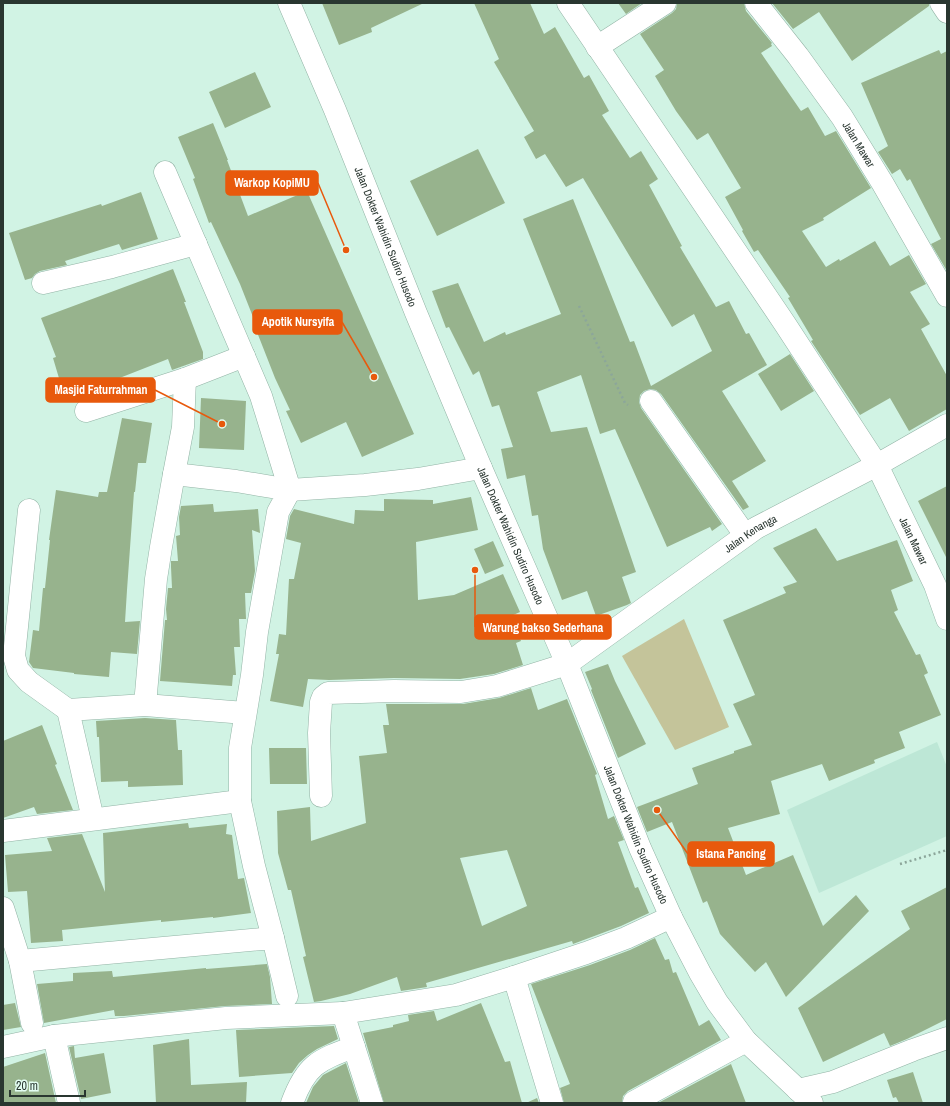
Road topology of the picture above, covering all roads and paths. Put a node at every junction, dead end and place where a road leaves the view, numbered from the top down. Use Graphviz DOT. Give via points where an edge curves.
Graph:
graph roads {
  1 [pos="289,3"];
  2 [pos="568,3"];
  3 [pos="665,3"];
  4 [pos="756,3"];
  5 [pos="941,3"];
  6 [pos="947,11"];
  7 [pos="597,46"];
  8 [pos="165,172"];
  9 [pos="196,244"];
  10 [pos="43,283"];
  11 [pos="947,296"];
  12 [pos="579,306"];
  13 [pos="244,356"];
  14 [pos="185,379"];
  15 [pos="651,401"];
  16 [pos="86,411"];
  17 [pos="947,425"];
  18 [pos="877,464"];
  19 [pos="481,468"];
  20 [pos="174,474"];
  21 [pos="290,490"];
  22 [pos="29,510"];
  23 [pos="745,535"];
  24 [pos="947,619"];
  25 [pos="566,664"];
  26 [pos="144,705"];
  27 [pos="68,710"];
  28 [pos="245,714"];
  29 [pos="321,796"];
  30 [pos="240,801"];
  31 [pos="93,819"];
  32 [pos="3,831"];
  33 [pos="947,850"];
  34 [pos="900,864"];
  35 [pos="3,908"];
  36 [pos="671,917"];
  37 [pos="273,938"];
  38 [pos="20,961"];
  39 [pos="514,978"];
  40 [pos="288,996"];
  41 [pos="343,1013"];
  42 [pos="32,1023"];
  43 [pos="54,1036"];
  44 [pos="947,1038"];
  45 [pos="746,1041"];
  46 [pos="3,1047"];
  47 [pos="354,1047"];
  48 [pos="805,1096"];
  49 [pos="634,1102"];
  50 [pos="69,1103"];
  51 [pos="292,1103"];
  52 [pos="372,1103"];
  53 [pos="552,1103"];
  1 -- 19 [label="street, Jalan Dokter Wahidin Sudiro Husodo"];
  2 -- 7 [label="street, Jalan Mawar"];
  3 -- 7 [label="street"];
  4 -- 11 [label="street, Jalan Mawar" via="842,117"];
  5 -- 6 [label="street"];
  7 -- 18 [label="street, Jalan Mawar"];
  8 -- 9 [label="street"];
  9 -- 10 [label="street"];
  9 -- 13 [label="street"];
  12 -- 15 [label="path" via="625,403 631,405 646,397"];
  13 -- 14 [label="street"];
  13 -- 21 [label="street" via="261,396"];
  14 -- 16 [label="street"];
  14 -- 20 [label="street" via="183,427"];
  15 -- 23 [label="street"];
  17 -- 18 [label="street, Jalan Kenanga"];
  18 -- 23 [label="street, Jalan Kenanga"];
  18 -- 24 [label="street, Jalan Mawar" via="929,572"];
  19 -- 21 [label="street" via="366,485"];
  19 -- 25 [label="street, Jalan Dokter Wahidin Sudiro Husodo"];
  20 -- 21 [label="street"];
  20 -- 26 [label="street" via="156,579"];
  21 -- 28 [label="street" via="278,512"];
  22 -- 27 [label="street" via="14,656 18,670 29,682"];
  23 -- 25 [label="street, Jalan Kenanga"];
  25 -- 29 [label="street, Jalan Kenanga" via="497,686 461,692 328,693 321,702"];
  25 -- 36 [label="street, Jalan Dokter Wahidin Sudiro Husodo" via="640,848"];
  26 -- 27 [label="street"];
  26 -- 28 [label="street"];
  27 -- 31 [label="street"];
  28 -- 30 [label="street" via="240,748"];
  30 -- 31 [label="street"];
  30 -- 37 [label="street"];
  31 -- 32 [label="street"];
  33 -- 34 [label="path"];
  35 -- 38 [label="street"];
  36 -- 39 [label="street" via="626,938"];
  36 -- 45 [label="street, Jalan Dokter Wahidin Sudiro Husodo" via="717,1002"];
  37 -- 38 [label="street"];
  37 -- 40 [label="street"];
  38 -- 42 [label="street"];
  39 -- 41 [label="street" via="456,995"];
  39 -- 53 [label="street"];
  41 -- 43 [label="street" via="226,1018"];
  41 -- 47 [label="street"];
  43 -- 46 [label="street"];
  43 -- 50 [label="street"];
  44 -- 48 [label="street" via="833,1082"];
  45 -- 48 [label="street, Jalan Dokter Wahidin Sudiro Husodo"];
  45 -- 49 [label="street"];
  47 -- 51 [label="street" via="323,1059 313,1067 304,1078"];
  47 -- 52 [label="street"];
}
